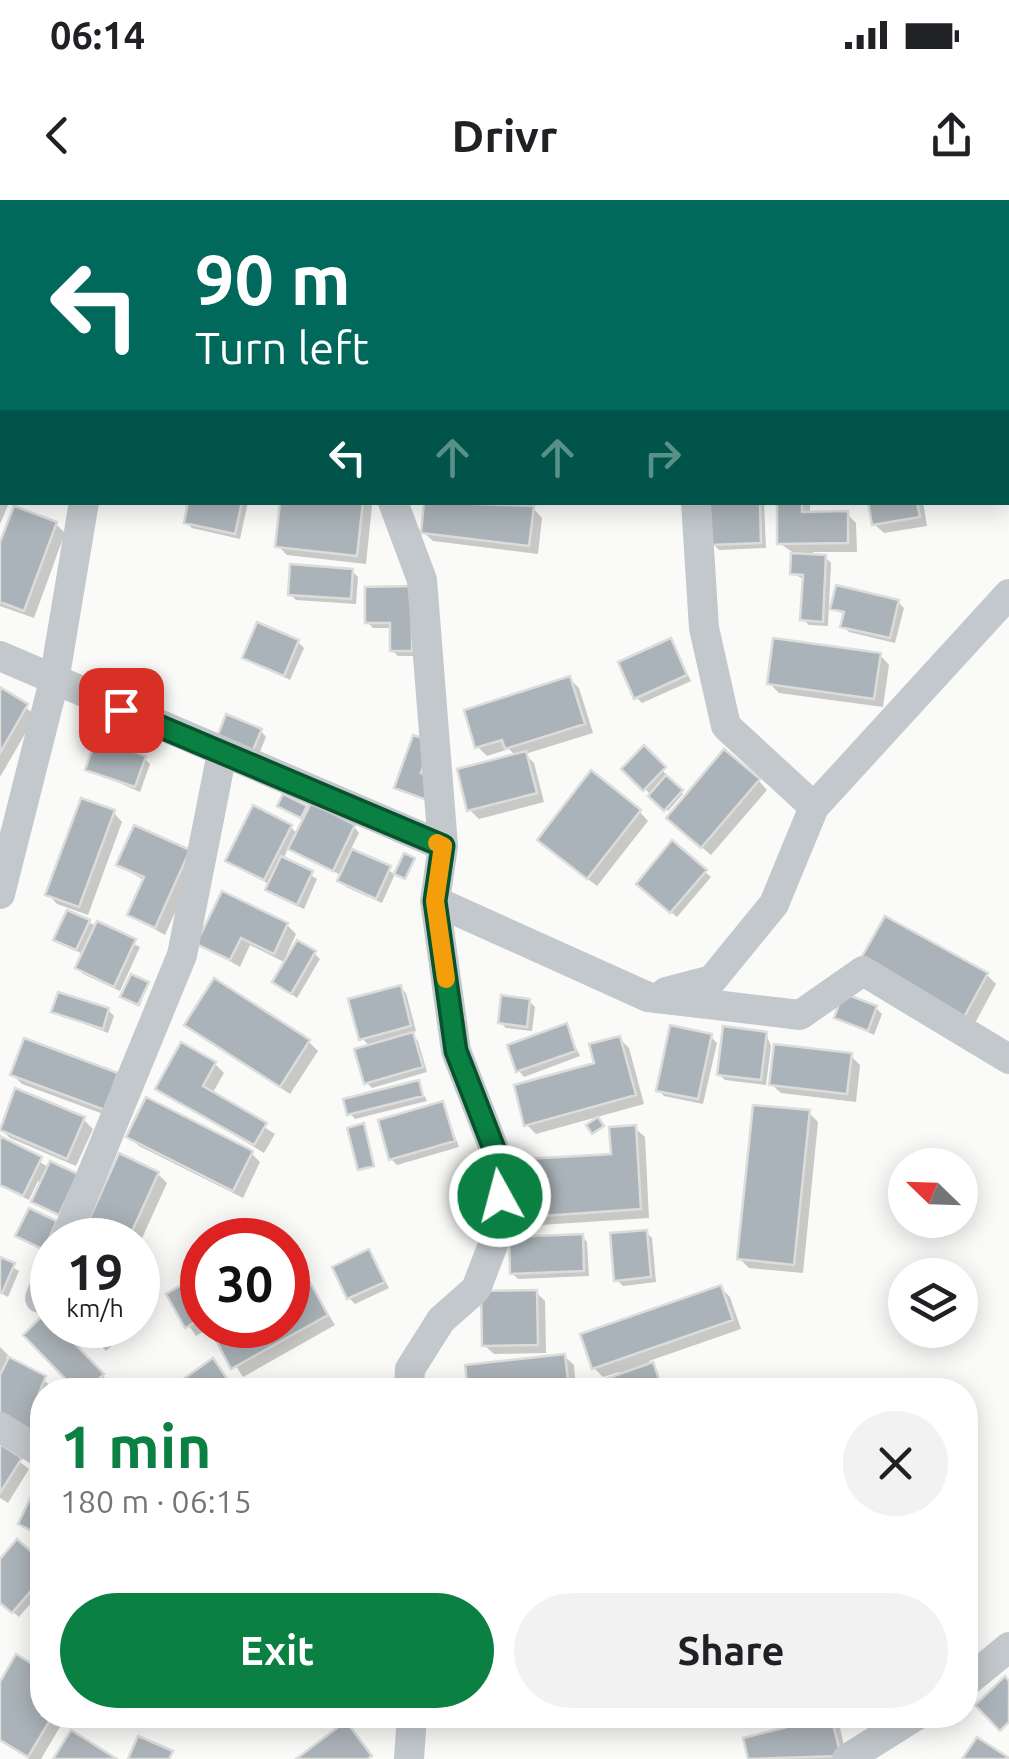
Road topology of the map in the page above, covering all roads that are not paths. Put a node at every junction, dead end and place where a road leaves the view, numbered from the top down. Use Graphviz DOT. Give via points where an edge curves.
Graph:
graph roads {
  1 [pos="83,505"];
  2 [pos="394,505"];
  3 [pos="696,505"];
  4 [pos="1009,594"];
  5 [pos="0,656"];
  6 [pos="54,681"];
  7 [pos="222,753"];
  8 [pos="814,807"];
  9 [pos="443,846"];
  10 [pos="0,894"];
  11 [pos="435,901"];
  12 [pos="648,996"];
  13 [pos="1009,1059"];
  14 [pos="74,1218"];
  15 [pos="409,1378"];
  16 [pos="0,1427"];
  17 [pos="30,1446"];
  18 [pos="1009,1647"];
  19 [pos="978,1672"];
  20 [pos="411,1728"];
  21 [pos="897,1728"];
  22 [pos="409,1759"];
  23 [pos="847,1759"];
  1 -- 6 [label="street"];
  2 -- 9 [label="street" via="422,580"];
  3 -- 8 [label="street" via="704,628 726,726"];
  4 -- 8 [label="street"];
  5 -- 6 [label="street"];
  6 -- 7 [label="street"];
  6 -- 10 [label="street"];
  7 -- 9 [label="street"];
  7 -- 14 [label="street" via="182,956"];
  8 -- 12 [label="street" via="774,904 712,980"];
  9 -- 11 [label="street"];
  11 -- 12 [label="street"];
  11 -- 15 [label="street" via="456,1051 500,1164 499,1228 476,1289 441,1320"];
  12 -- 13 [label="street" via="800,1015 863,971"];
  16 -- 17 [label="street"];
  18 -- 19 [label="street"];
  20 -- 22 [label="street"];
  21 -- 23 [label="street"];
}
